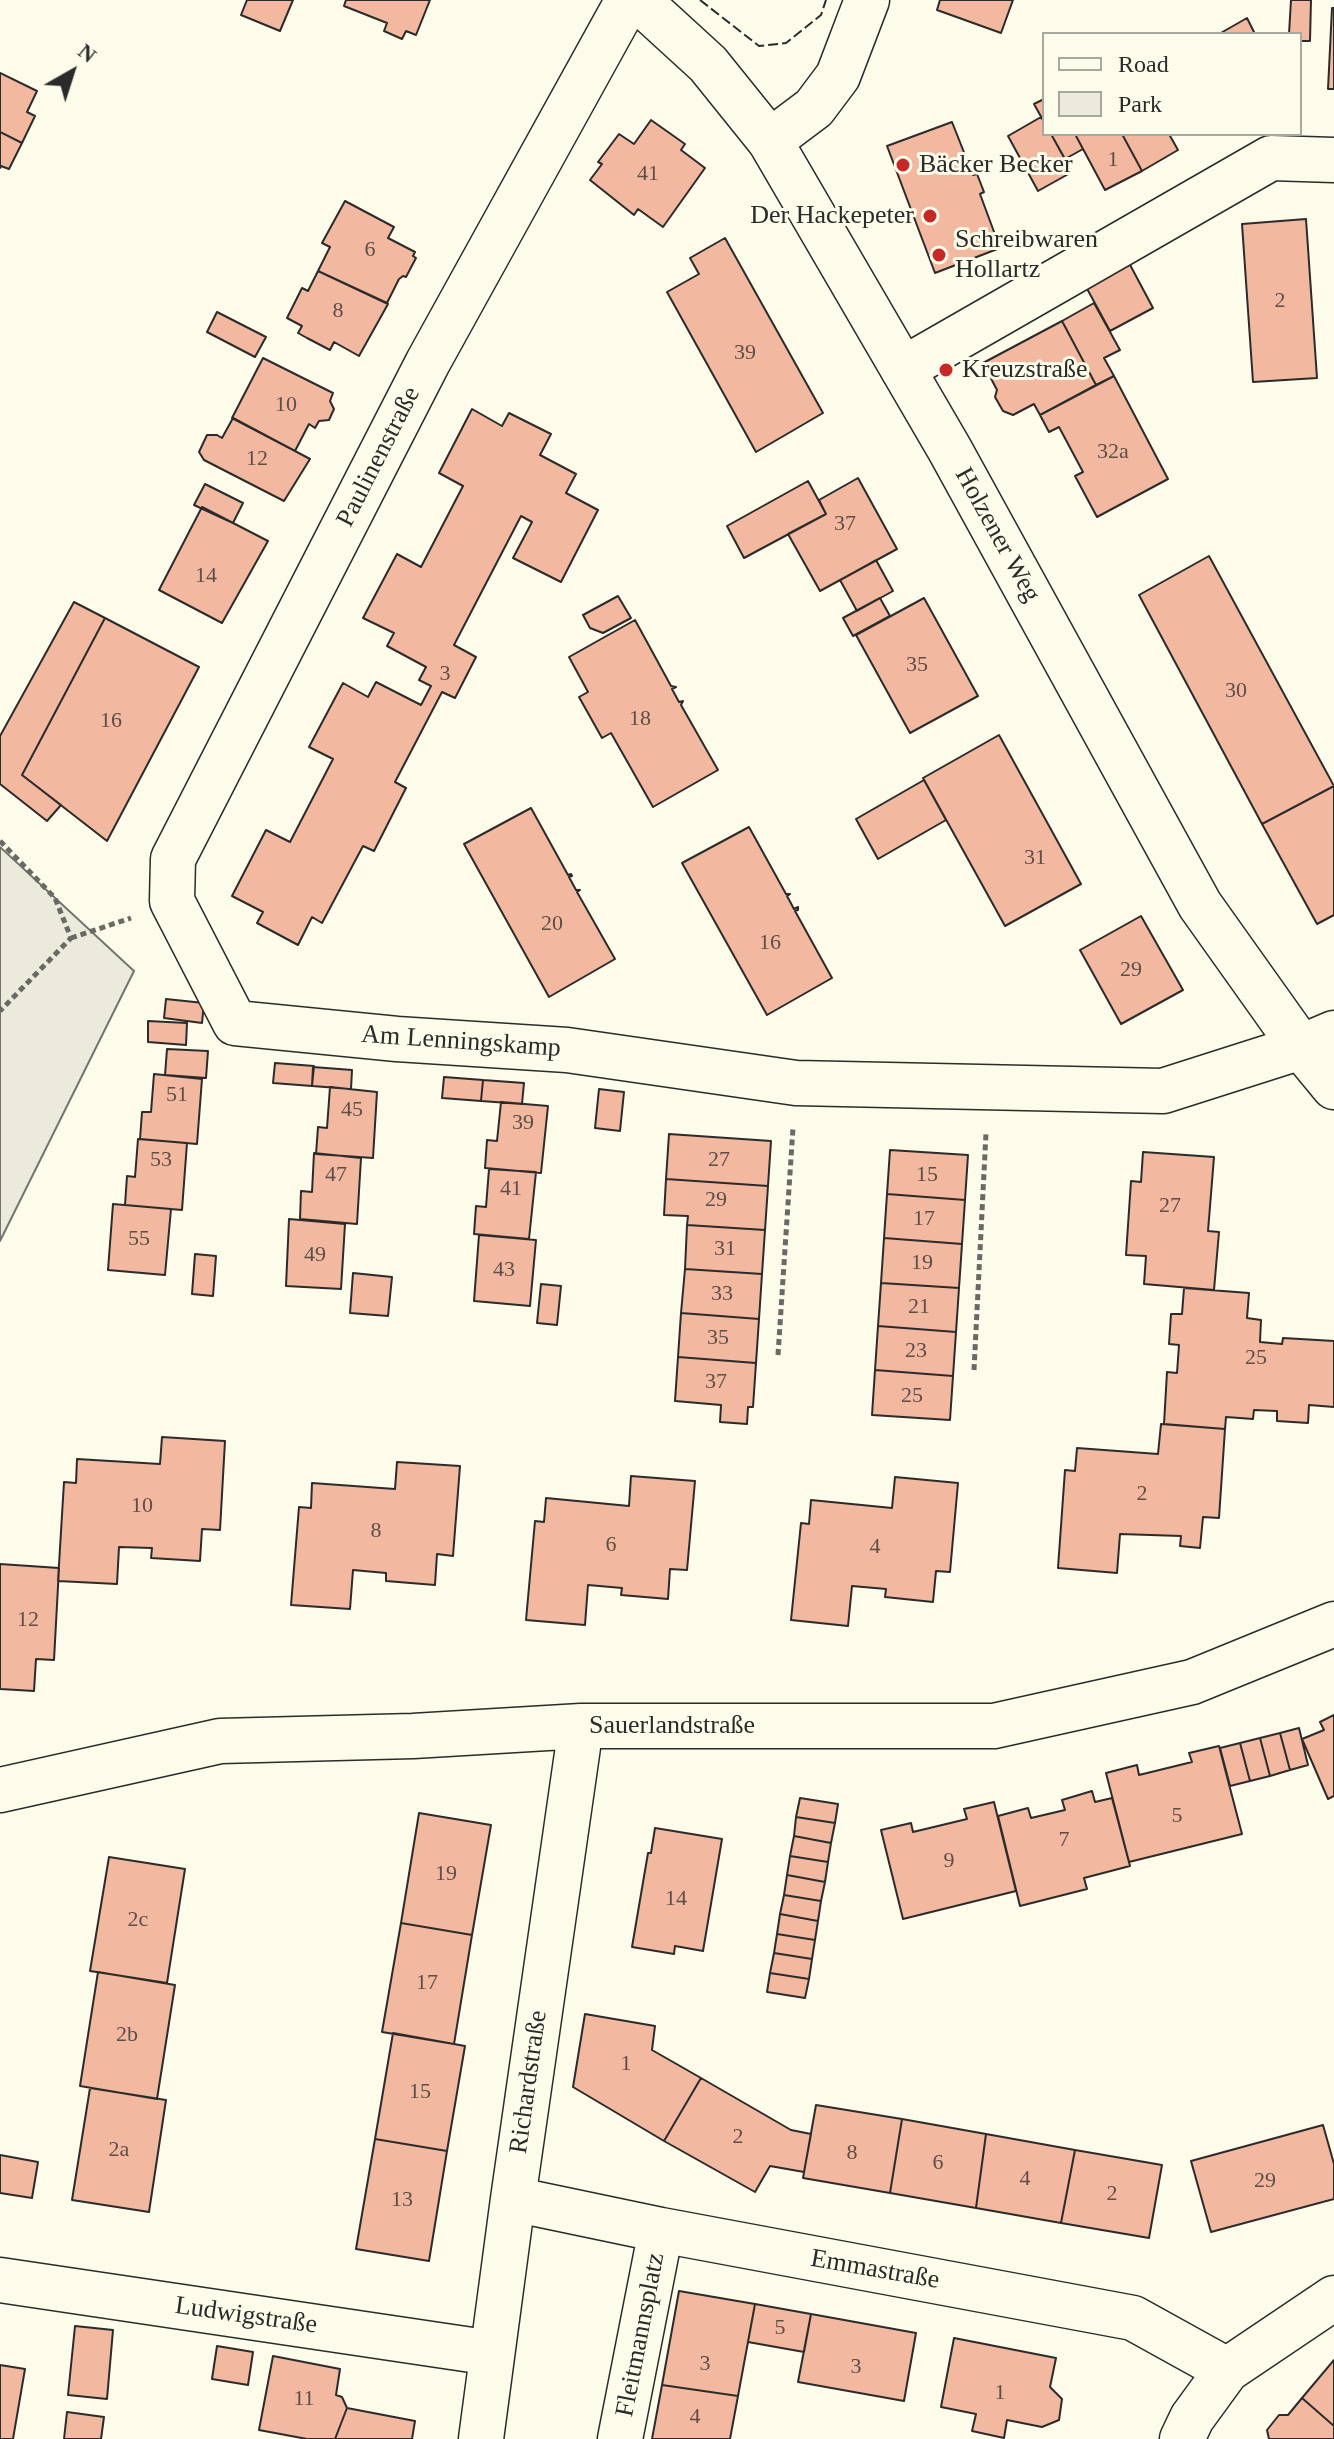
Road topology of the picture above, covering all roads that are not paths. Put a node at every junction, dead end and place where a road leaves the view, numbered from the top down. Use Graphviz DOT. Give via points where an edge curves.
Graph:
graph roads {
  1 [pos="628,0"];
  2 [pos="638,0"];
  3 [pos="867,0"];
  4 [pos="770,141"];
  5 [pos="1334,160"];
  6 [pos="903,369"];
  7 [pos="178,913"];
  8 [pos="1318,1040"];
  9 [pos="1334,1087"];
  10 [pos="1334,1624"];
  11 [pos="581,1726"];
  12 [pos="0,1790"];
  13 [pos="513,2199"];
  14 [pos="661,2230"];
  15 [pos="0,2280"];
  16 [pos="1334,2298"];
  17 [pos="492,2353"];
  18 [pos="1227,2370"];
  19 [pos="481,2439"];
  20 [pos="620,2439"];
  21 [pos="1182,2439"];
  1 -- 7 [label="street, Paulinenstraße" via="428,362 173,859"];
  2 -- 4 [label="street, Holzener Weg" via="708,64"];
  3 -- 4 [label="street" via="838,76 814,108"];
  4 -- 6 [label="street, Holzener Weg"];
  5 -- 6 [label="street" via="1271,158"];
  6 -- 8 [label="street, Holzener Weg" via="1200,905"];
  7 -- 8 [label="street, Am Lenningskamp" via="235,1023 567,1050 796,1083 1163,1091"];
  8 -- 9 [label="street, Holzener Weg"];
  10 -- 11 [label="street, Sauerlandstraße" via="1192,1682 994,1726"];
  11 -- 12 [label="street, Sauerlandstraße" via="220,1741"];
  11 -- 13 [label="street, Richardstraße"];
  13 -- 14 [label="street, Emmastraße"];
  13 -- 17 [label="street, Richardstraße"];
  14 -- 18 [label="street, Emmastraße" via="1133,2318"];
  14 -- 20 [label="street, Fleitmannsplatz"];
  15 -- 17 [label="street, Ludwigstraße"];
  16 -- 18 [label="street"];
  17 -- 19 [label="street, Richardstraße"];
  18 -- 21 [label="street"];
}
